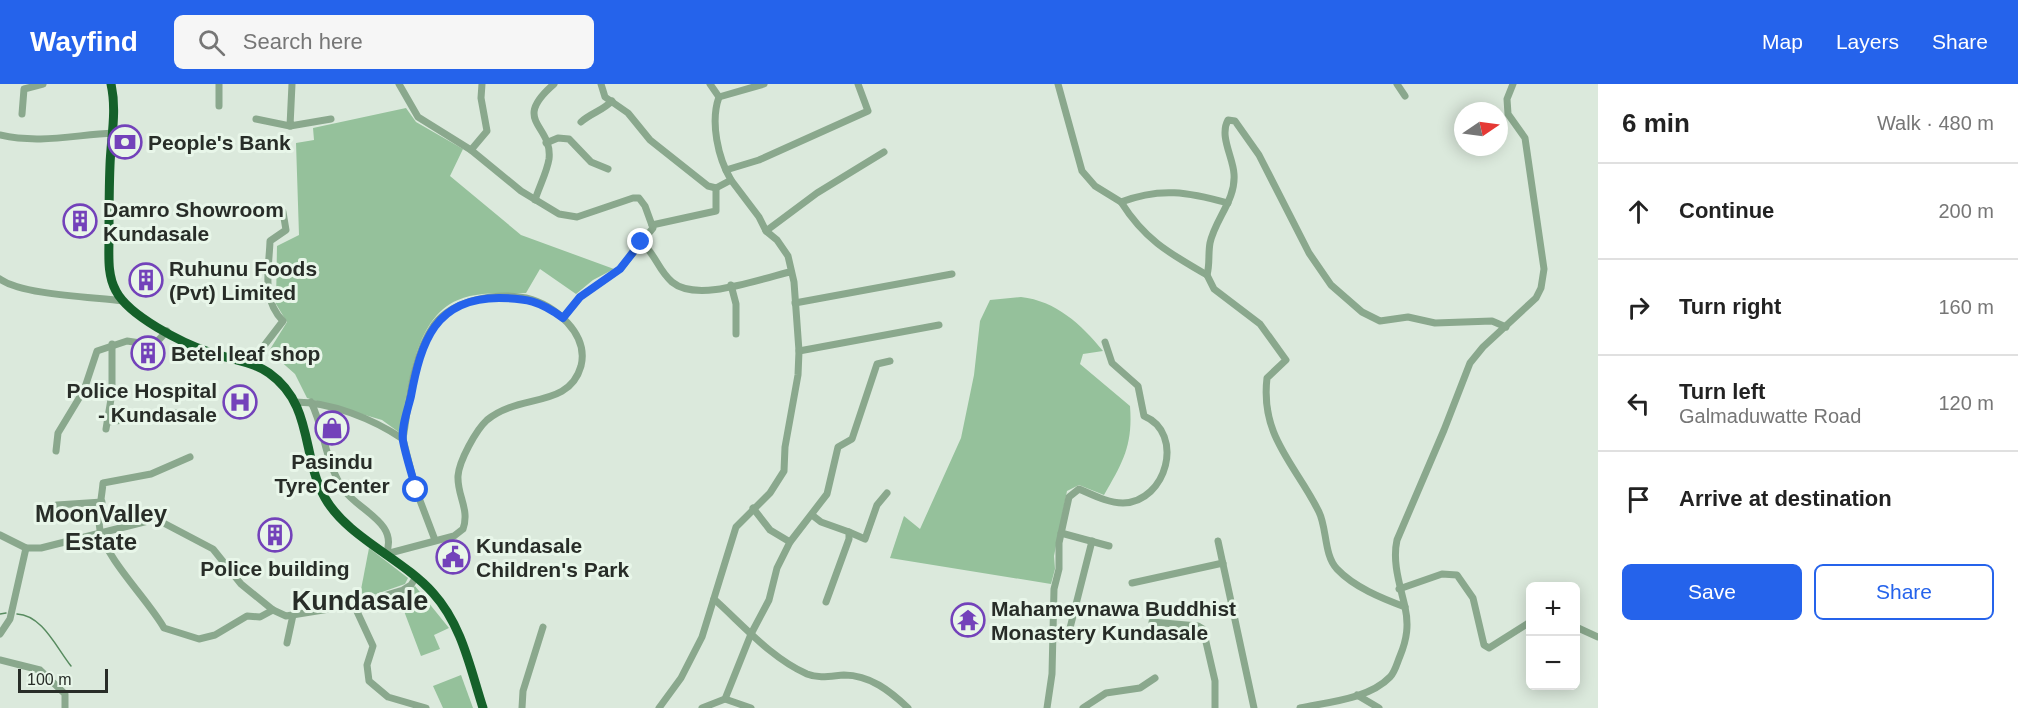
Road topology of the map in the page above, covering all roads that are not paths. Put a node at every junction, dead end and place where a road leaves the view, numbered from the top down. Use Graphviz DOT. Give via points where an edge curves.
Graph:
graph roads {
  1 [pos="43,84"];
  2 [pos="111,84"];
  3 [pos="219,84"];
  4 [pos="292,84"];
  5 [pos="399,84"];
  6 [pos="482,84"];
  7 [pos="554,84"];
  8 [pos="602,84"];
  9 [pos="710,84"];
  10 [pos="764,84"];
  11 [pos="858,84"];
  12 [pos="1058,84"];
  13 [pos="1513,84"];
  14 [pos="1401,85"];
  15 [pos="1405,96"];
  16 [pos="719,97"];
  17 [pos="612,101"];
  18 [pos="219,106"];
  19 [pos="22,114"];
  20 [pos="256,119"];
  21 [pos="331,119"];
  22 [pos="581,122"];
  23 [pos="290,126"];
  24 [pos="113,133"];
  25 [pos="0,135"];
  26 [pos="546,143"];
  27 [pos="471,150"];
  28 [pos="884,152"];
  29 [pos="608,169"];
  30 [pos="726,170"];
  31 [pos="731,180"];
  32 [pos="716,188"];
  33 [pos="535,200"];
  34 [pos="1121,202"];
  35 [pos="1228,203"];
  36 [pos="283,212"];
  37 [pos="652,225"];
  38 [pos="766,231"];
  39 [pos="641,242"];
  40 [pos="789,272"];
  41 [pos="952,274"];
  42 [pos="1207,275"];
  43 [pos="0,279"];
  44 [pos="731,285"];
  45 [pos="123,301"];
  46 [pos="795,303"];
  47 [pos="563,318"];
  48 [pos="939,325"];
  49 [pos="1506,327"];
  50 [pos="167,331"];
  51 [pos="736,334"];
  52 [pos="1105,342"];
  53 [pos="112,344"];
  54 [pos="799,351"];
  55 [pos="890,361"];
  56 [pos="250,364"];
  57 [pos="295,402"];
  58 [pos="311,402"];
  59 [pos="176,413"];
  60 [pos="403,439"];
  61 [pos="56,451"];
  62 [pos="190,458"];
  63 [pos="887,493"];
  64 [pos="102,502"];
  65 [pos="57,505"];
  66 [pos="753,508"];
  67 [pos="812,515"];
  68 [pos="849,532"];
  69 [pos="101,533"];
  70 [pos="1061,533"];
  71 [pos="0,535"];
  72 [pos="435,540"];
  73 [pos="1092,541"];
  74 [pos="1218,541"];
  75 [pos="790,542"];
  76 [pos="1109,546"];
  77 [pos="26,548"];
  78 [pos="386,554"];
  79 [pos="1223,563"];
  80 [pos="416,577"];
  81 [pos="1132,583"];
  82 [pos="1399,590"];
  83 [pos="714,599"];
  84 [pos="826,602"];
  85 [pos="354,605"];
  86 [pos="1405,607"];
  87 [pos="273,610"];
  88 [pos="293,615"];
  89 [pos="1152,622"];
  90 [pos="1526,625"];
  91 [pos="543,627"];
  92 [pos="1070,628"];
  93 [pos="1580,629"];
  94 [pos="0,634"];
  95 [pos="751,634"];
  96 [pos="1598,637"];
  97 [pos="287,643"];
  98 [pos="0,660"];
  99 [pos="1155,678"];
  100 [pos="1357,695"];
  101 [pos="725,699"];
  102 [pos="65,708"];
  103 [pos="426,708"];
  104 [pos="483,708"];
  105 [pos="522,708"];
  106 [pos="659,708"];
  107 [pos="702,708"];
  108 [pos="751,708"];
  109 [pos="908,708"];
  110 [pos="1047,708"];
  111 [pos="1083,708"];
  112 [pos="1215,708"];
  113 [pos="1254,708"];
  114 [pos="1300,708"];
  115 [pos="1379,708"];
  1 -- 19 [label="street" via="24,89"];
  2 -- 24 [label="highway"];
  3 -- 18 [label="street"];
  4 -- 23 [label="street"];
  5 -- 27 [label="street" via="418,117"];
  6 -- 27 [label="street" via="487,131"];
  7 -- 26 [label="street" via="540,96 533,110 536,127"];
  8 -- 17 [label="street" via="604,97"];
  9 -- 16 [label="street"];
  10 -- 16 [label="street"];
  11 -- 30 [label="street" via="868,111 759,160"];
  12 -- 34 [label="street" via="1082,171 1095,186"];
  13 -- 49 [label="street" via="1507,99 1508,114 1525,138 1544,268 1536,298"];
  14 -- 15 [label="street"];
  16 -- 30 [label="street" via="715,120"];
  17 -- 22 [label="street"];
  17 -- 32 [label="street" via="628,113 650,140 708,186"];
  20 -- 23 [label="street"];
  21 -- 23 [label="street"];
  24 -- 25 [label="street" via="46,141"];
  24 -- 45 [label="highway" via="110,272"];
  26 -- 29 [label="street" via="569,139 591,162"];
  26 -- 33 [label="street" via="549,158"];
  27 -- 33 [label="street"];
  28 -- 38 [label="street" via="817,193"];
  30 -- 31 [label="street"];
  31 -- 32 [label="street"];
  31 -- 38 [label="street"];
  32 -- 37 [label="street" via="716,211"];
  33 -- 37 [label="street" via="558,214 577,217 639,198"];
  34 -- 35 [label="street" via="1157,191"];
  34 -- 42 [label="street" via="1133,222 1161,249"];
  35 -- 42 [label="street" via="1210,243"];
  35 -- 49 [label="street" via="1234,173 1224,126 1232,119 1259,155 1309,253 1331,285 1362,312 1380,321 1408,316 1435,323 1492,321"];
  36 -- 56 [label="street" via="286,230 270,241 268,291 271,309 283,321"];
  37 -- 39 [label="street"];
  38 -- 40 [label="street" via="788,256"];
  39 -- 44 [label="street" via="652,251 662,272 688,291"];
  39 -- 47 [label="street" via="620,269 580,297"];
  40 -- 44 [label="street"];
  40 -- 46 [label="street" via="794,282"];
  41 -- 46 [label="street"];
  42 -- 86 [label="street" via="1214,289 1260,324 1286,360 1267,378 1268,420 1292,470 1319,512 1333,564 1355,584"];
  43 -- 45 [label="street" via="33,290"];
  44 -- 51 [label="street" via="736,304"];
  45 -- 50 [label="highway"];
  46 -- 54 [label="street"];
  47 -- 60 [label="street" via="526,298 485,298 460,304 436,323 417,361"];
  47 -- 72 [label="street" via="581,346 581,366 575,381 556,395 512,405 480,429 458,476 466,509 463,529 454,536"];
  48 -- 54 [label="street"];
  49 -- 82 [label="street" via="1470,363 1397,540 1394,550"];
  50 -- 53 [label="street" via="154,345 127,341"];
  50 -- 56 [label="highway" via="207,351"];
  52 -- 70 [label="street" via="1112,363 1138,386 1144,416 1163,431 1166,469 1159,484 1147,494 1125,503 1079,489 1073,492"];
  53 -- 59 [label="street" via="107,426"];
  53 -- 61 [label="street" via="97,351 84,390 58,433"];
  54 -- 66 [label="street" via="784,471 770,493"];
  55 -- 67 [label="street" via="877,363 852,439 838,447 827,494"];
  56 -- 57 [label="highway" via="280,382"];
  57 -- 58 [label="street"];
  57 -- 78 [label="highway" via="324,496 339,517"];
  58 -- 60 [label="street" via="381,424"];
  58 -- 78 [label="street" via="330,463 343,489 387,529 391,542"];
  60 -- 72 [label="street" via="416,490"];
  62 -- 64 [label="street" via="151,474 103,483"];
  63 -- 68 [label="street" via="877,505 865,539"];
  64 -- 65 [label="street"];
  64 -- 69 [label="street"];
  66 -- 75 [label="street" via="770,530"];
  66 -- 83 [label="street" via="736,527"];
  67 -- 68 [label="street"];
  67 -- 75 [label="street"];
  68 -- 84 [label="street"];
  69 -- 77 [label="street"];
  69 -- 87 [label="street" via="156,519 213,549 241,584"];
  69 -- 87 [label="street" via="141,599 164,628 200,639 215,635 247,616 260,617"];
  70 -- 73 [label="street"];
  70 -- 110 [label="street"];
  71 -- 77 [label="street"];
  72 -- 78 [label="street"];
  73 -- 76 [label="street"];
  73 -- 92 [label="street"];
  74 -- 79 [label="street"];
  75 -- 95 [label="street" via="777,568 769,600"];
  77 -- 94 [label="street" via="10,619"];
  78 -- 80 [label="highway"];
  79 -- 81 [label="street"];
  79 -- 113 [label="street"];
  80 -- 85 [label="street" via="403,590"];
  80 -- 104 [label="highway" via="441,603 458,629"];
  82 -- 86 [label="street"];
  82 -- 90 [label="street" via="1442,574 1457,575 1473,598 1484,645 1489,648"];
  83 -- 95 [label="street"];
  83 -- 106 [label="street" via="692,657"];
  85 -- 88 [label="street"];
  85 -- 103 [label="street" via="373,646 367,665 369,681 388,697"];
  86 -- 100 [label="street" via="1406,643 1391,676 1374,689"];
  87 -- 88 [label="street"];
  88 -- 97 [label="street"];
  89 -- 112 [label="street" via="1203,629 1215,681"];
  91 -- 105 [label="street" via="523,691"];
  93 -- 96 [label="street"];
  95 -- 101 [label="street"];
  95 -- 109 [label="street" via="805,673 873,681"];
  98 -- 102 [label="street" via="40,670 65,694"];
  99 -- 111 [label="street" via="1140,688 1106,693"];
  100 -- 114 [label="street"];
  100 -- 115 [label="street"];
  101 -- 107 [label="street"];
  101 -- 108 [label="street"];
}
